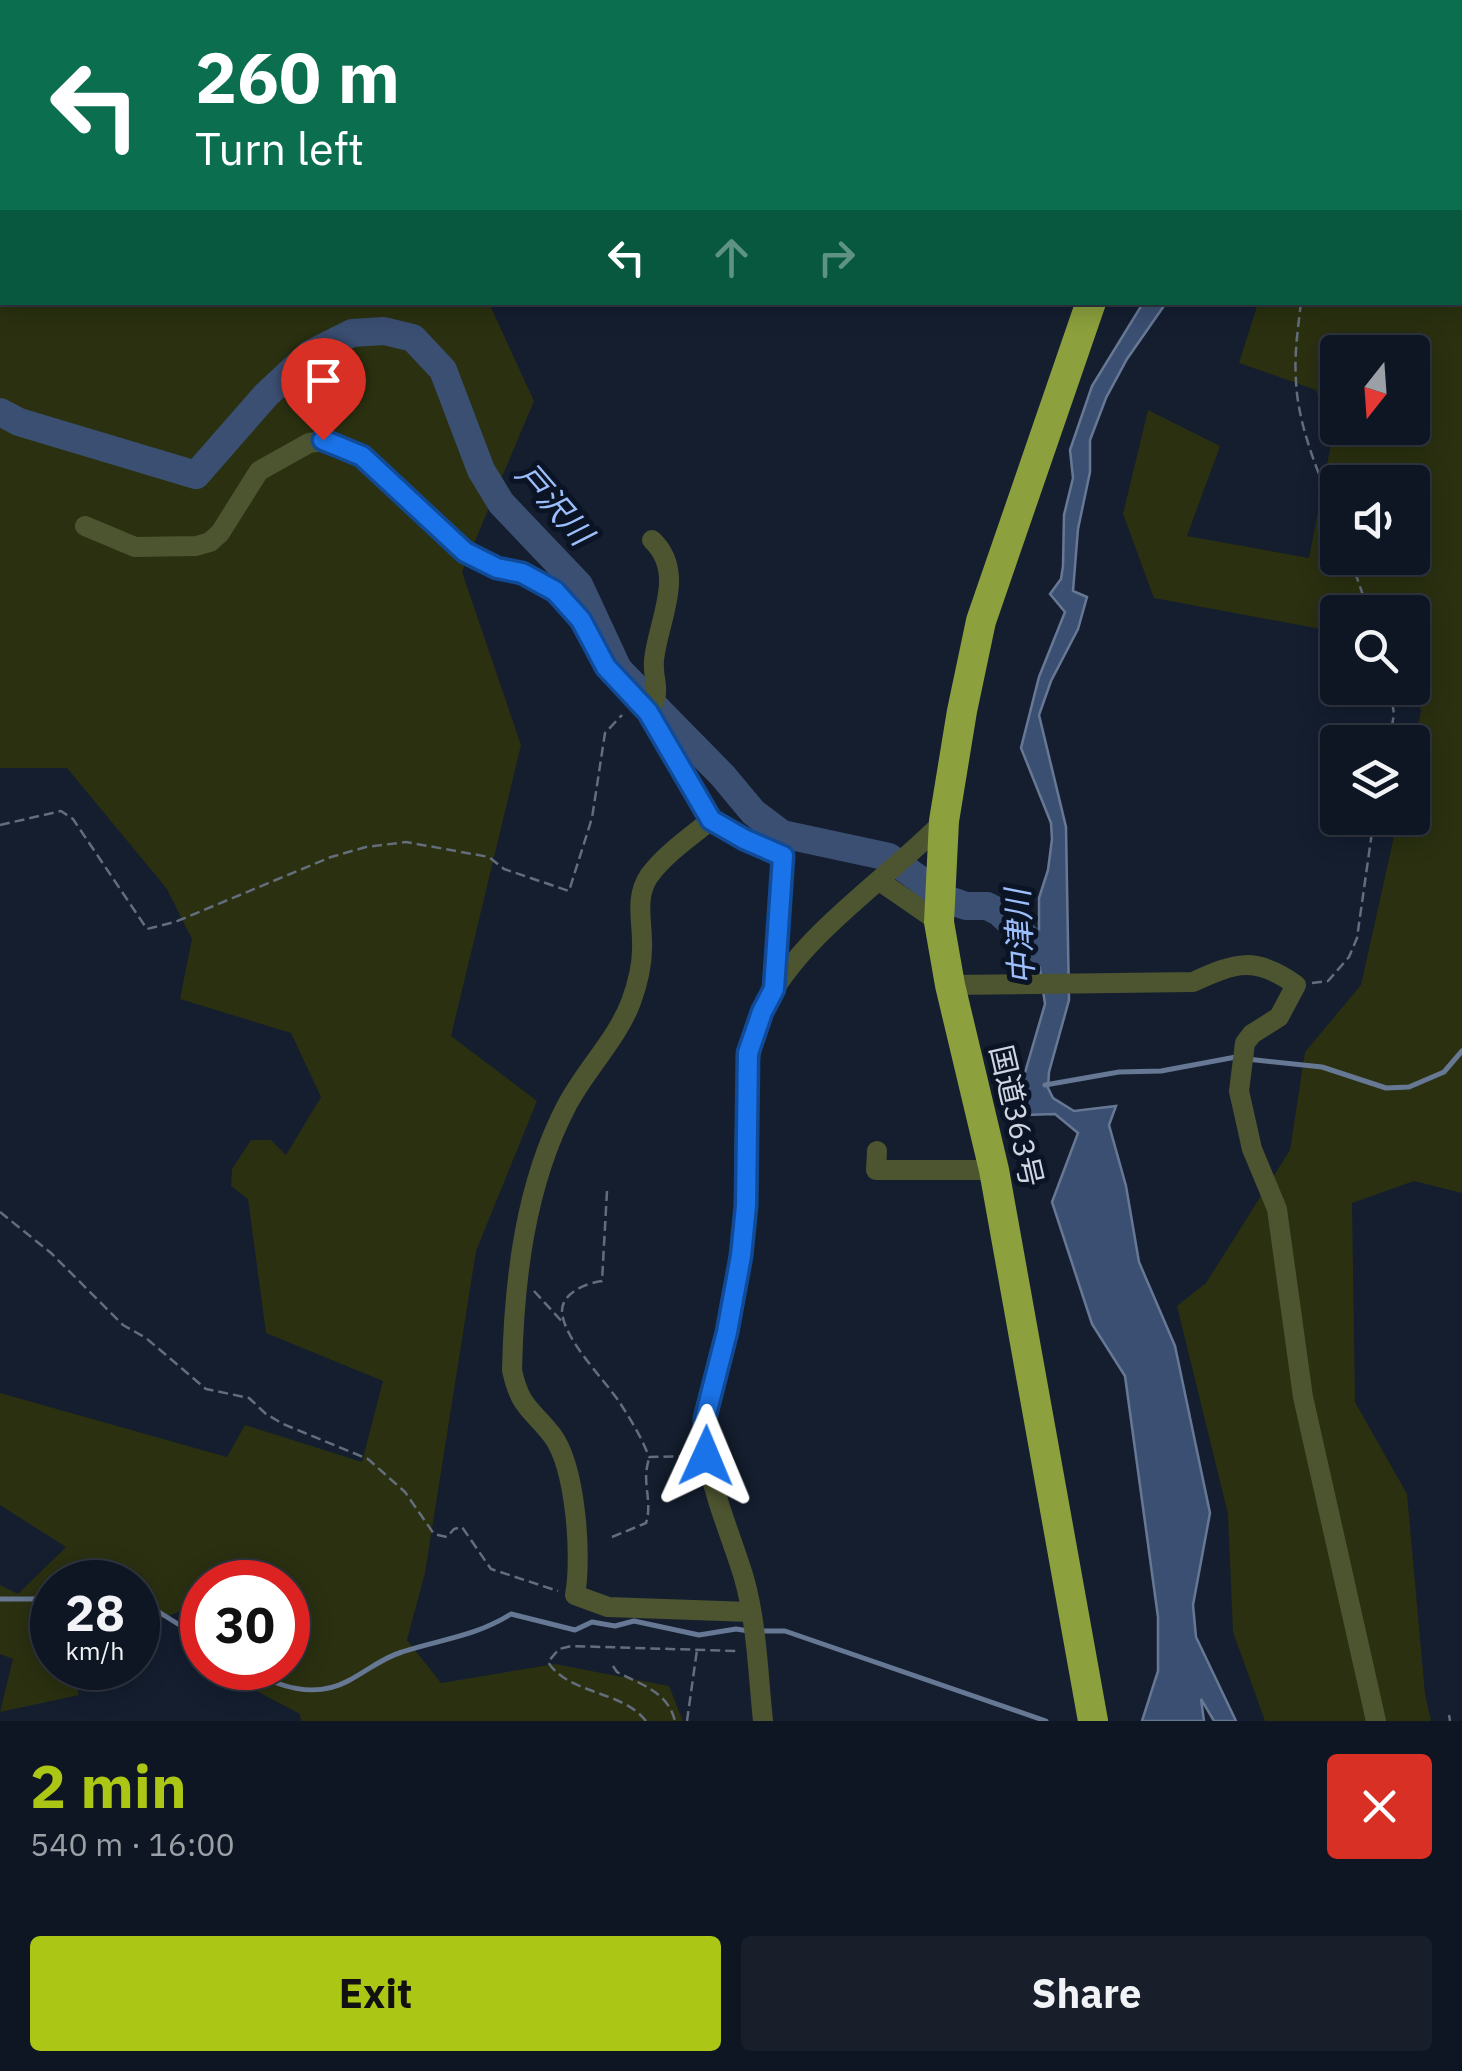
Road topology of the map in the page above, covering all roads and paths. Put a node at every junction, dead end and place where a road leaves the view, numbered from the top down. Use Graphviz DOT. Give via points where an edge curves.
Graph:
graph roads {
  1 [pos="1090,305"];
  2 [pos="1301,305"];
  3 [pos="1320,474"];
  4 [pos="85,526"];
  5 [pos="652,540"];
  6 [pos="648,712"];
  7 [pos="711,820"];
  8 [pos="944,821"];
  9 [pos="0,825"];
  10 [pos="1372,835"];
  11 [pos="881,882"];
  12 [pos="939,922"];
  13 [pos="960,984"];
  14 [pos="1296,985"];
  15 [pos="774,989"];
  16 [pos="877,1151"];
  17 [pos="994,1170"];
  18 [pos="606,1192"];
  19 [pos="0,1212"];
  20 [pos="519,1281"];
  21 [pos="566,1327"];
  22 [pos="706,1456"];
  23 [pos="650,1458"];
  24 [pos="612,1537"];
  25 [pos="575,1596"];
  26 [pos="750,1612"];
  27 [pos="697,1650"];
  28 [pos="756,1652"];
  29 [pos="613,1666"];
  30 [pos="646,1721"];
  31 [pos="675,1721"];
  32 [pos="687,1721"];
  33 [pos="763,1721"];
  34 [pos="1093,1721"];
  35 [pos="1376,1721"];
  1 -- 8 [label="highway, 国道363号" via="982,622"];
  2 -- 3 [label="path" via="1296,386"];
  4 -- 6 [label="street" via="136,547 210,542 259,472 309,443 335,443 362,456 465,552 555,591 581,620 606,667"];
  5 -- 6 [label="street" via="668,563 669,588 654,658 656,701"];
  6 -- 7 [label="street"];
  6 -- 9 [label="path" via="624,713 605,733 592,818 569,891 504,870 489,857 406,842 331,857 147,929 73,818 61,811"];
  7 -- 15 [label="street" via="783,856"];
  7 -- 20 [label="street" via="662,861 640,894 640,974 630,1005 545,1151"];
  8 -- 11 [label="street"];
  8 -- 12 [label="highway, 国道363号"];
  10 -- 14 [label="path" via="1349,957 1328,981"];
  11 -- 12 [label="street"];
  11 -- 15 [label="street" via="824,929"];
  12 -- 13 [label="highway, 国道363号"];
  13 -- 14 [label="street" via="1193,982 1228,966 1255,964 1272,967"];
  13 -- 17 [label="highway, 国道363号"];
  14 -- 35 [label="street" via="1279,1016 1245,1042 1238,1091 1277,1209 1302,1397"];
  15 -- 22 [label="street" via="748,1053 741,1256 705,1418"];
  16 -- 17 [label="street" via="876,1170"];
  17 -- 34 [label="highway, 国道363号"];
  18 -- 21 [label="path" via="602,1280 568,1296 562,1310"];
  19 -- 25 [label="path" via="123,1325 206,1390 249,1398 283,1424 368,1459 406,1492 434,1534 447,1537 462,1528 491,1568"];
  20 -- 21 [label="path"];
  20 -- 25 [label="street" via="512,1370 516,1392 563,1458 579,1538"];
  21 -- 23 [label="path"];
  22 -- 23 [label="path"];
  22 -- 26 [label="street"];
  23 -- 24 [label="path" via="646,1523"];
  25 -- 26 [label="street" via="608,1607"];
  26 -- 28 [label="street"];
  27 -- 28 [label="path"];
  27 -- 30 [label="path" via="571,1646 551,1655 556,1673 629,1706"];
  27 -- 32 [label="path"];
  28 -- 33 [label="street"];
  29 -- 31 [label="path" via="661,1695"];
}
